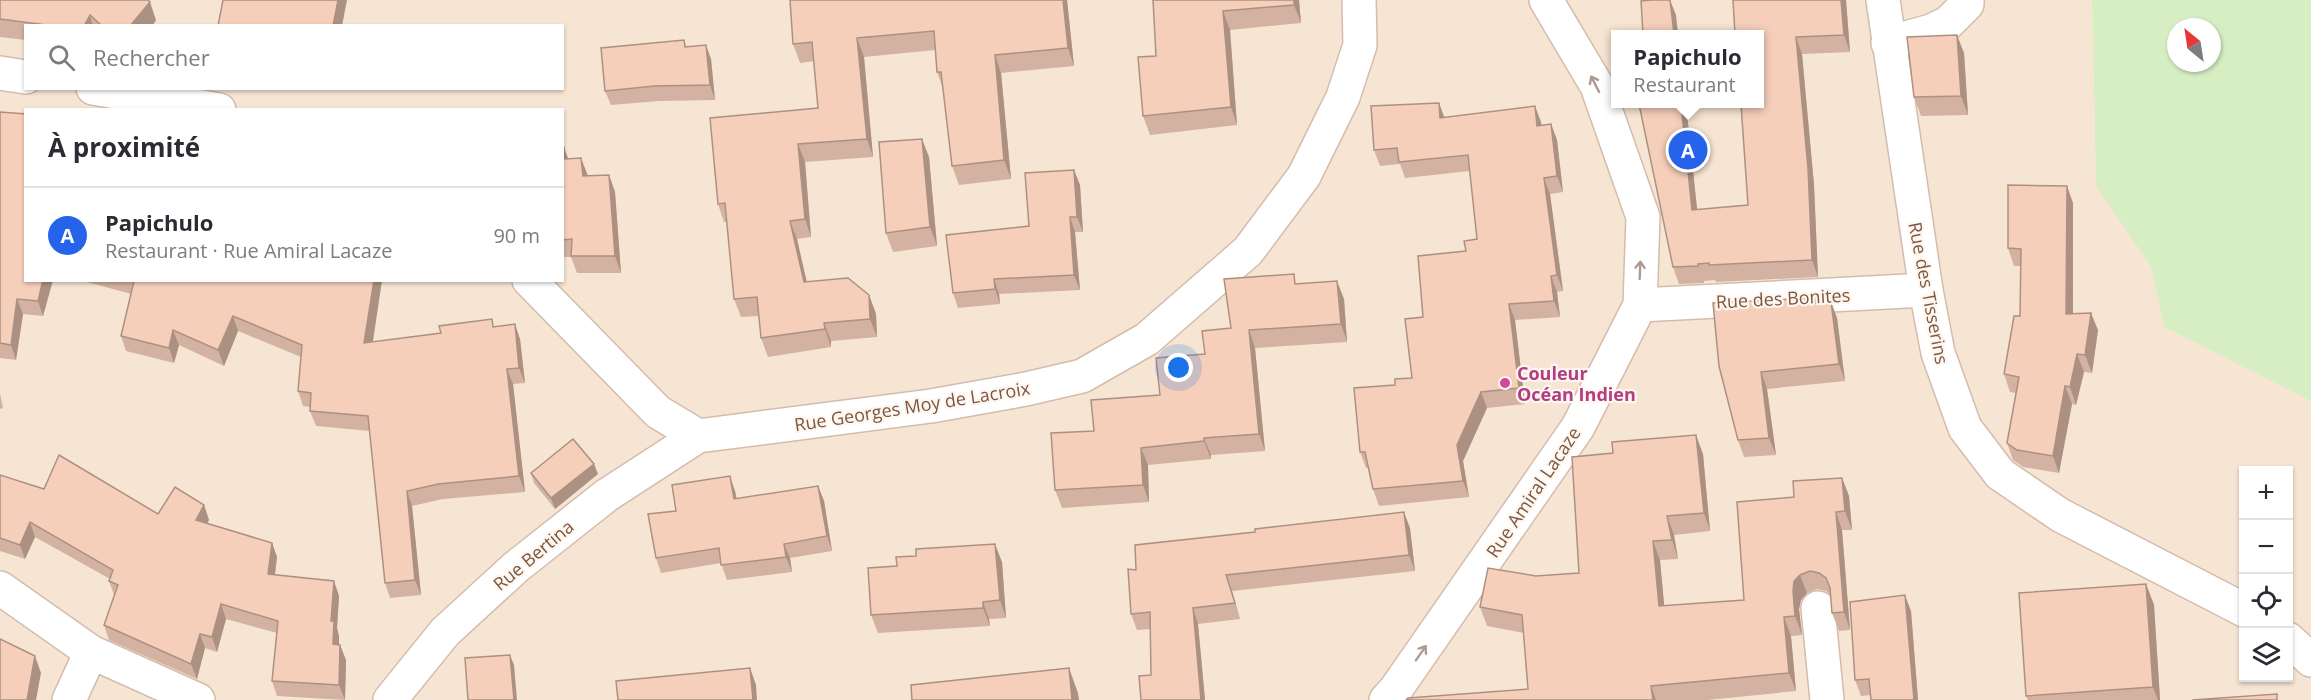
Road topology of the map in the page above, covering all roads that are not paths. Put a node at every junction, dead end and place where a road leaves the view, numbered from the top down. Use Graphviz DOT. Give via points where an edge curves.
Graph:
graph roads {
  1 [pos="1359,0"];
  2 [pos="1546,0"];
  3 [pos="1883,0"];
  4 [pos="1967,0"];
  5 [pos="1888,43"];
  6 [pos="0,73"];
  7 [pos="24,77"];
  8 [pos="104,90"];
  9 [pos="208,108"];
  10 [pos="531,282"];
  11 [pos="1926,290"];
  12 [pos="1640,305"];
  13 [pos="698,436"];
  14 [pos="0,588"];
  15 [pos="2239,607"];
  16 [pos="1818,608"];
  17 [pos="2293,643"];
  18 [pos="91,652"];
  19 [pos="2311,660"];
  20 [pos="69,700"];
  21 [pos="198,700"];
  22 [pos="390,700"];
  23 [pos="1386,700"];
  24 [pos="1827,700"];
  1 -- 13 [label="street, Rue Georges Moy de Lacroix" via="1360,45 1343,97 1304,176 1248,251 1147,339 1082,376 1026,389 931,406"];
  12 -- 2 [label="street, Rue Amiral Lacaze, one-way" via="1643,217 1597,86"];
  3 -- 5 [label="street, Rue des Tisserins"];
  4 -- 5 [label="street" via="1948,23"];
  5 -- 11 [label="street, Rue des Tisserins"];
  6 -- 7 [label="street"];
  8 -- 9 [label="street"];
  10 -- 13 [label="street" via="658,412"];
  11 -- 12 [label="street, Rue des Bonites"];
  11 -- 15 [label="street, Rue des Tisserins" via="1938,353 1965,428 2000,474 2060,515"];
  23 -- 12 [label="street, Rue Amiral Lacaze, one-way" via="1578,427"];
  13 -- 22 [label="street, Rue Bertina" via="607,495 516,567 445,632"];
  14 -- 18 [label="street"];
  16 -- 24 [label="street"];
  17 -- 19 [label="street"];
  18 -- 20 [label="street"];
  18 -- 21 [label="street"];
}
